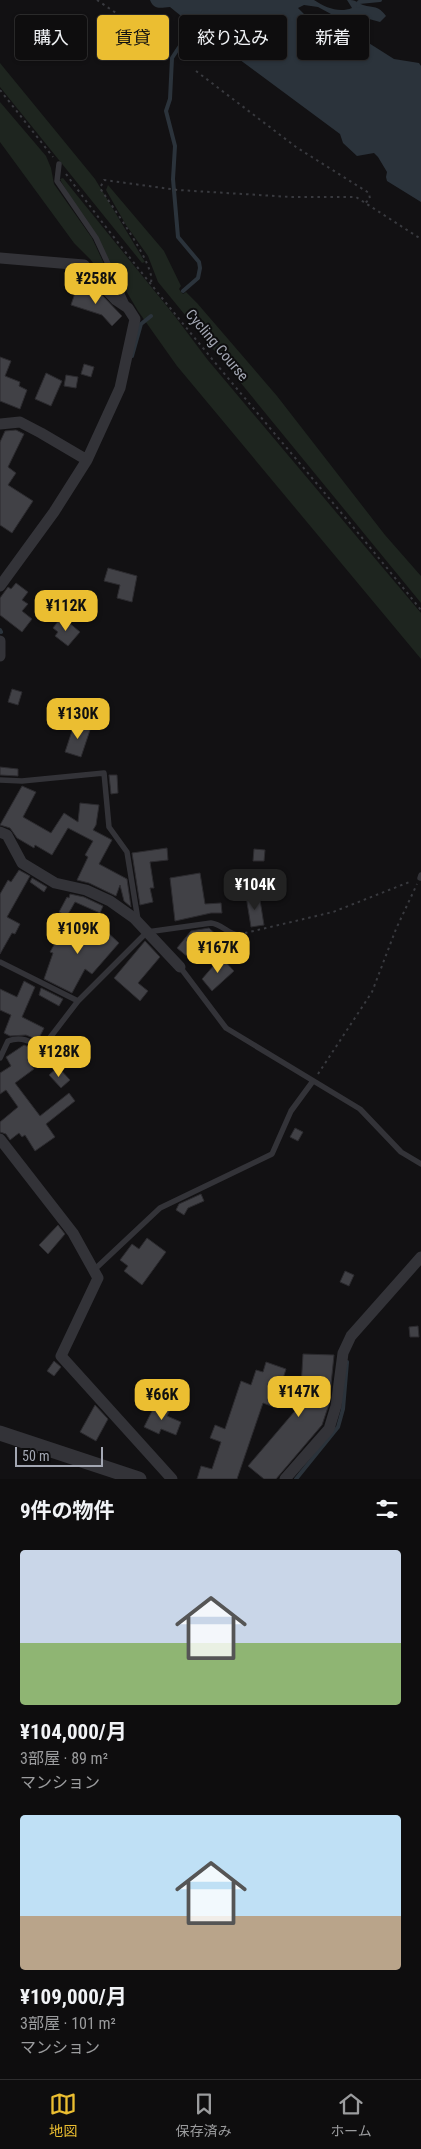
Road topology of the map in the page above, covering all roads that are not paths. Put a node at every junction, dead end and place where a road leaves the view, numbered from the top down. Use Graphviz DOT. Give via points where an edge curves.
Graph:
graph roads {
  1 [pos="58,164"];
  2 [pos="0,258"];
  3 [pos="128,308"];
  4 [pos="0,424"];
  5 [pos="87,460"];
  6 [pos="0,586"];
  7 [pos="0,641"];
  8 [pos="0,656"];
  9 [pos="0,780"];
  10 [pos="0,832"];
  11 [pos="138,922"];
  12 [pos="147,932"];
  13 [pos="238,935"];
  14 [pos="0,962"];
  15 [pos="180,966"];
  16 [pos="78,1001"];
  17 [pos="0,1058"];
  18 [pos="314,1081"];
  19 [pos="0,1139"];
  20 [pos="421,1164"];
  21 [pos="421,1258"];
  22 [pos="94,1270"];
  23 [pos="0,1433"];
  24 [pos="139,1479"];
  25 [pos="172,1479"];
  26 [pos="285,1479"];
  1 -- 3 [label="lane" via="57,181 96,238"];
  2 -- 3 [label="street" via="84,265 116,300"];
  3 -- 5 [label="street" via="135,319 120,388"];
  4 -- 5 [label="street" via="20,422"];
  5 -- 6 [label="street"];
  7 -- 8 [label="street"];
  9 -- 11 [label="lane" via="22,782 104,773 109,826 127,852"];
  10 -- 11 [label="street" via="7,835 22,863 56,883 86,890 110,901"];
  11 -- 12 [label="street"];
  12 -- 13 [label="lane" via="217,923"];
  12 -- 15 [label="street"];
  12 -- 16 [label="lane"];
  14 -- 16 [label="lane"];
  15 -- 18 [label="lane" via="226,1028"];
  16 -- 17 [label="lane" via="42,1048 30,1040 16,1038 8,1041"];
  18 -- 20 [label="lane" via="360,1109 402,1152"];
  18 -- 22 [label="lane" via="291,1111 272,1154 160,1208"];
  19 -- 22 [label="street" via="73,1233"];
  21 -- 26 [label="street" via="351,1336 343,1352 336,1406 329,1429"];
  22 -- 25 [label="street" via="98,1278 61,1356"];
  23 -- 24 [label="street"];
}
